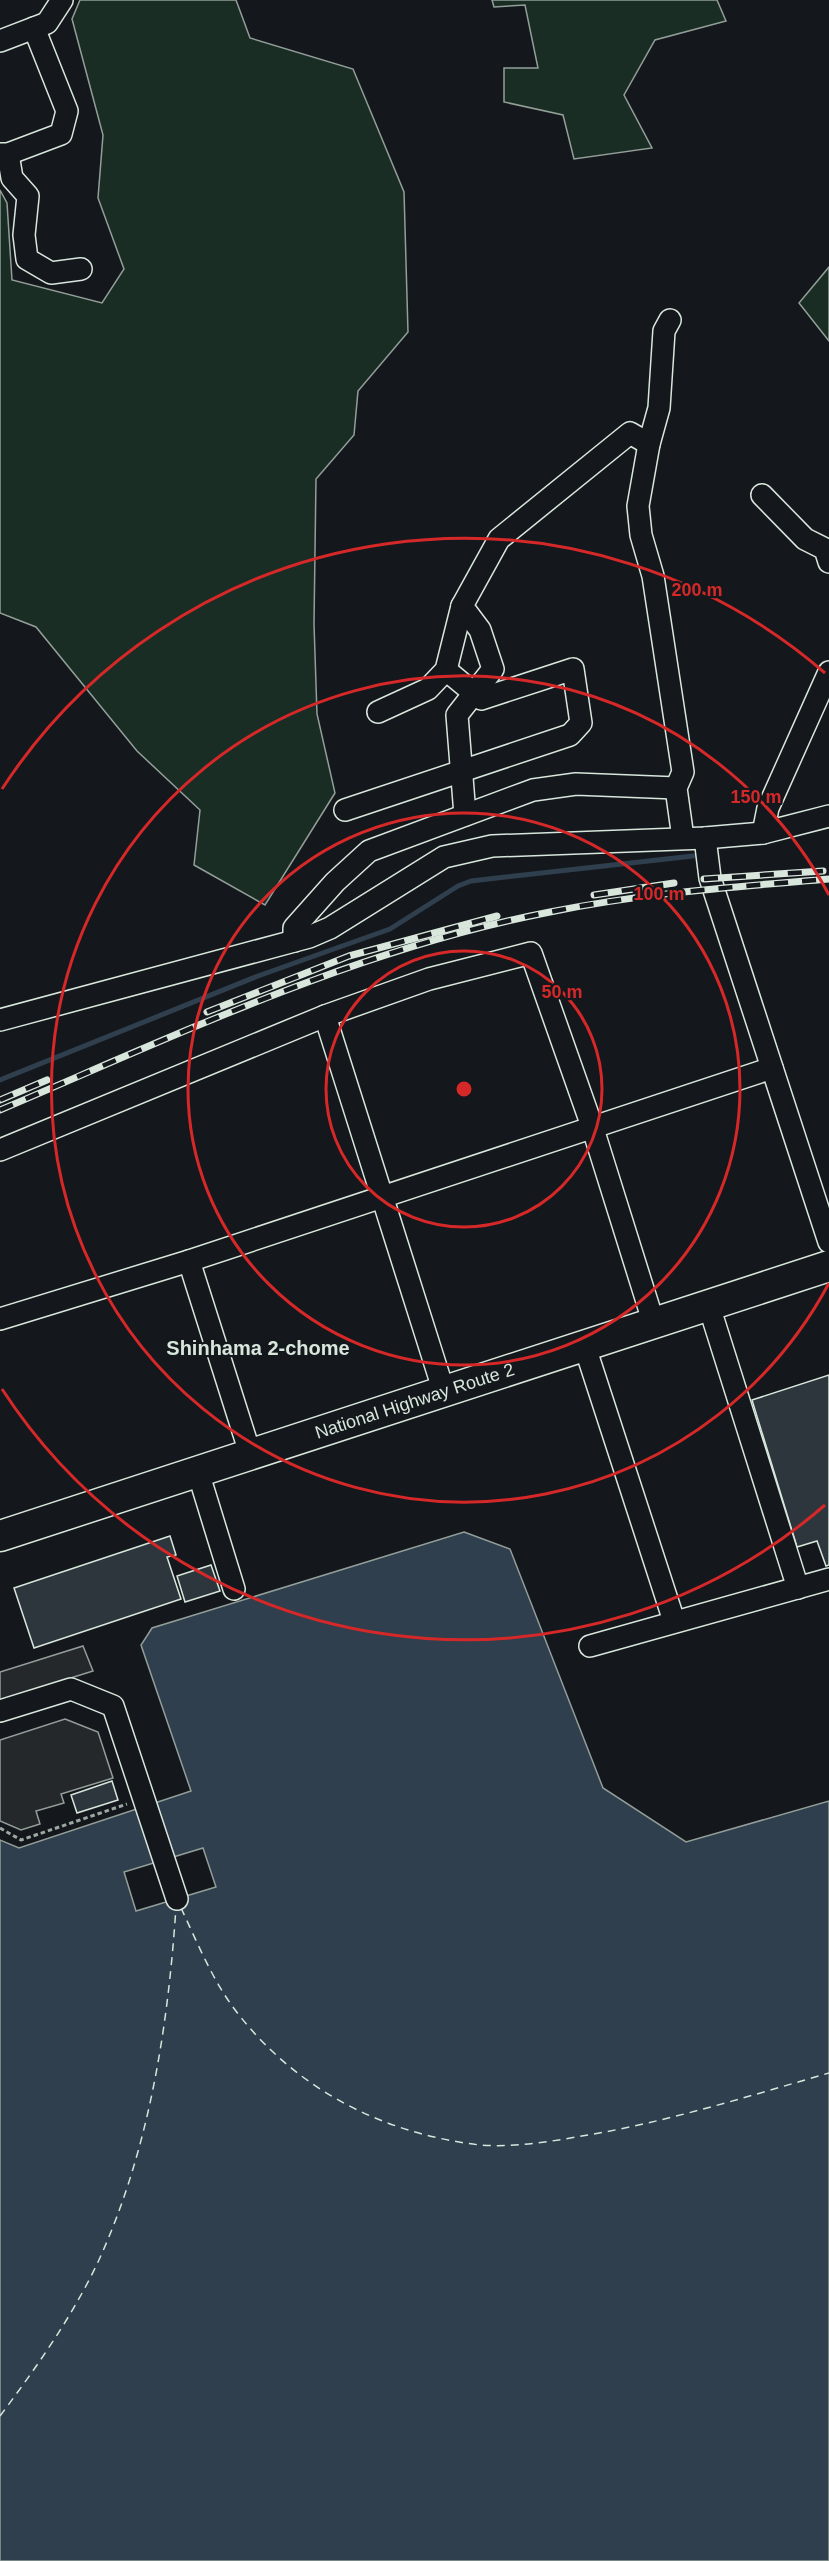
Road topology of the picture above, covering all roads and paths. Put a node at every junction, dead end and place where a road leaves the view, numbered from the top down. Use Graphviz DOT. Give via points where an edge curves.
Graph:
graph roads {
  1 [pos="62,0"];
  2 [pos="34,28"];
  3 [pos="0,40"];
  4 [pos="4,154"];
  5 [pos="81,269"];
  6 [pos="670,321"];
  7 [pos="649,444"];
  8 [pos="762,495"];
  9 [pos="829,562"];
  10 [pos="462,606"];
  11 [pos="446,670"];
  12 [pos="829,672"];
  13 [pos="472,695"];
  14 [pos="378,712"];
  15 [pos="461,770"];
  16 [pos="676,788"];
  17 [pos="345,810"];
  18 [pos="465,815"];
  19 [pos="829,816"];
  20 [pos="763,833"];
  21 [pos="683,838"];
  22 [pos="705,838"];
  23 [pos="294,941"];
  24 [pos="325,1016"];
  25 [pos="0,1020"];
  26 [pos="772,1068"];
  27 [pos="593,1129"];
  28 [pos="0,1150"];
  29 [pos="380,1196"];
  30 [pos="829,1242"];
  31 [pos="189,1261"];
  32 [pos="829,1266"];
  33 [pos="709,1306"];
  34 [pos="0,1319"];
  35 [pos="654,1324"];
  36 [pos="584,1344"];
  37 [pos="444,1392"];
  38 [pos="250,1454"];
  39 [pos="198,1472"];
  40 [pos="0,1536"];
  41 [pos="829,1579"];
  42 [pos="798,1588"];
  43 [pos="234,1589"];
  44 [pos="674,1621"];
  45 [pos="590,1646"];
  46 [pos="0,1711"];
  47 [pos="146,1802"];
  48 [pos="0,1828"];
  49 [pos="177,1899"];
  1 -- 2 [label="street" via="47,23"];
  2 -- 3 [label="street"];
  2 -- 4 [label="street" via="67,111 61,134"];
  4 -- 5 [label="street" via="12,178 28,196 24,235 27,259 51,273"];
  6 -- 7 [label="street" via="664,331 659,408"];
  7 -- 10 [label="street" via="630,433 499,539"];
  7 -- 16 [label="street" via="638,506 641,535 653,576 683,772"];
  8 -- 9 [label="street" via="805,539 825,549"];
  10 -- 11 [label="street"];
  10 -- 13 [label="street" via="480,630 493,669"];
  11 -- 13 [label="street"];
  11 -- 14 [label="street" via="428,689"];
  12 -- 20 [label="street" via="768,808"];
  13 -- 15 [label="street" via="457,715"];
  13 -- 15 [label="street" via="481,699 573,669 581,723 570,735"];
  15 -- 17 [label="street"];
  15 -- 18 [label="street"];
  16 -- 18 [label="street" via="576,784 533,790"];
  16 -- 21 [label="street"];
  18 -- 23 [label="street" via="369,851 294,928"];
  19 -- 20 [label="street"];
  20 -- 22 [label="street"];
  21 -- 22 [label="street"];
  21 -- 23 [label="street" via="492,846 462,851 444,858 330,928"];
  22 -- 26 [label="street" via="710,878"];
  23 -- 25 [label="street"];
  24 -- 27 [label="street" via="429,978 531,953"];
  24 -- 28 [label="street"];
  24 -- 29 [label="street"];
  26 -- 27 [label="street"];
  26 -- 30 [label="street"];
  27 -- 29 [label="street"];
  27 -- 35 [label="street"];
  29 -- 31 [label="street"];
  29 -- 37 [label="street"];
  31 -- 34 [label="street"];
  31 -- 38 [label="street"];
  32 -- 33 [label="highway, National Highway Route 2"];
  33 -- 35 [label="highway, National Highway Route 2"];
  33 -- 42 [label="street"];
  35 -- 36 [label="highway, National Highway Route 2"];
  36 -- 37 [label="highway, National Highway Route 2"];
  36 -- 44 [label="street"];
  37 -- 38 [label="highway, National Highway Route 2"];
  38 -- 39 [label="highway, National Highway Route 2"];
  39 -- 40 [label="highway, National Highway Route 2"];
  39 -- 43 [label="street"];
  41 -- 42 [label="street"];
  42 -- 44 [label="street"];
  44 -- 45 [label="street"];
  46 -- 47 [label="street" via="71,1689 113,1706"];
  47 -- 48 [label="path" via="21,1840"];
  47 -- 49 [label="street"];
}
